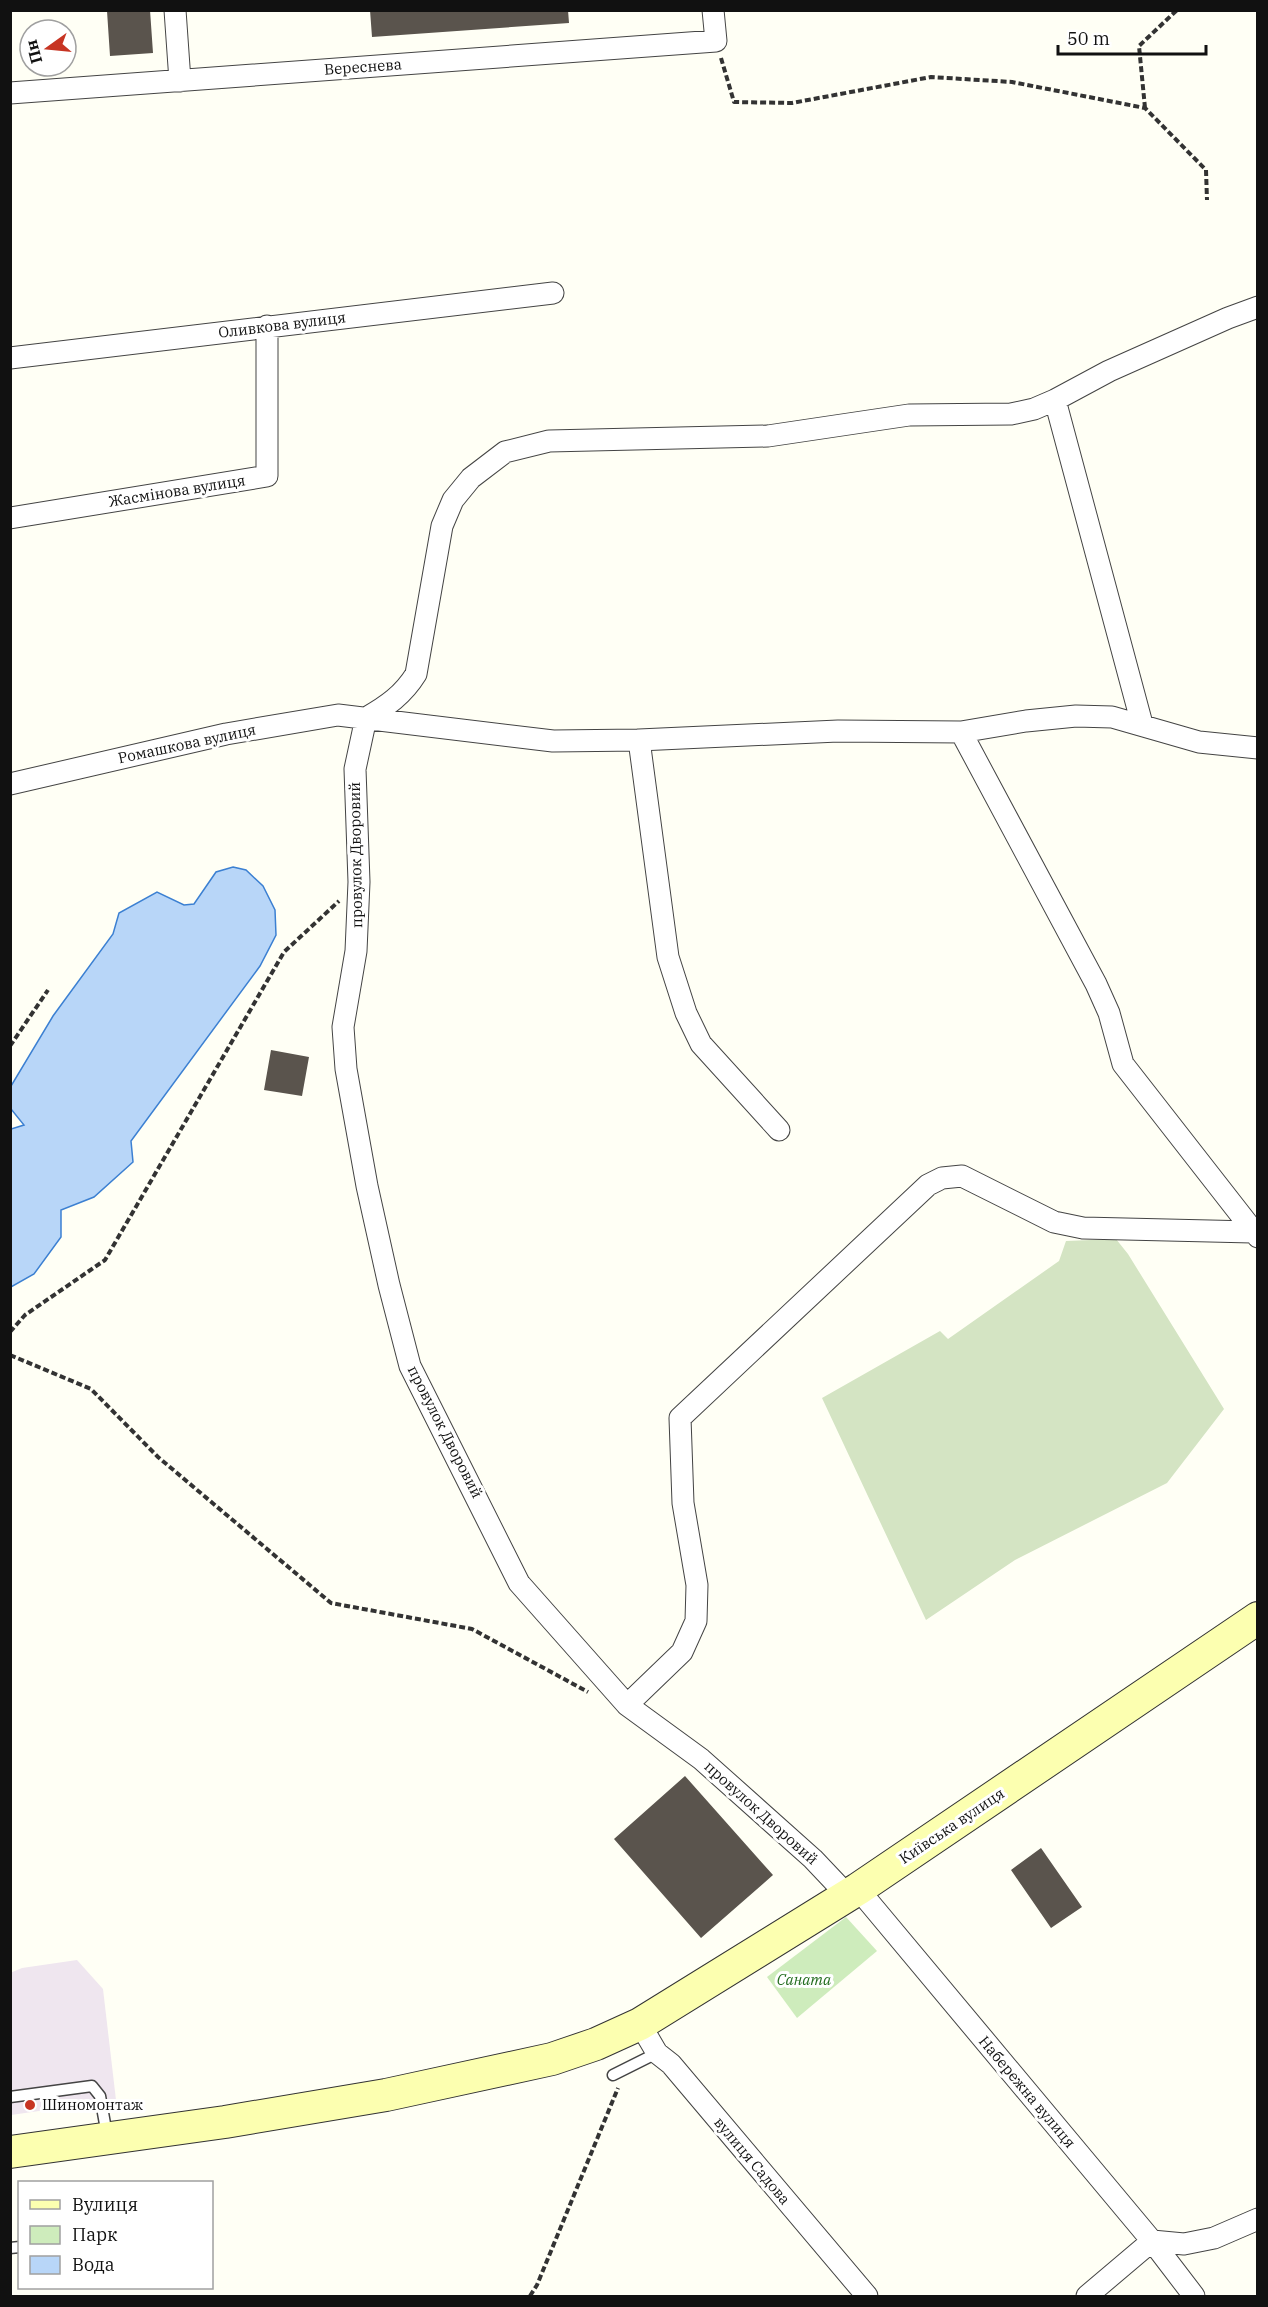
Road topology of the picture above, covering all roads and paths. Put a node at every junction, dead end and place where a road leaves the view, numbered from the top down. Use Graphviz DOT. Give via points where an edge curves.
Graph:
graph roads {
  1 [pos="175,10"];
  2 [pos="713,10"];
  3 [pos="1177,10"];
  4 [pos="716,41"];
  5 [pos="180,81"];
  6 [pos="10,93"];
  7 [pos="1145,108"];
  8 [pos="1207,200"];
  9 [pos="553,293"];
  10 [pos="1257,307"];
  11 [pos="267,327"];
  12 [pos="10,358"];
  13 [pos="1055,400"];
  14 [pos="10,518"];
  15 [pos="366,718"];
  16 [pos="1142,724"];
  17 [pos="961,732"];
  18 [pos="639,740"];
  19 [pos="1257,748"];
  20 [pos="10,784"];
  21 [pos="359,882"];
  22 [pos="48,990"];
  23 [pos="10,1046"];
  24 [pos="779,1130"];
  25 [pos="1255,1235"];
  26 [pos="10,1332"];
  27 [pos="10,1355"];
  28 [pos="1257,1618"];
  29 [pos="624,1702"];
  30 [pos="853,1893"];
  31 [pos="640,2024"];
  32 [pos="657,2053"];
  33 [pos="624,2070"];
  34 [pos="613,2075"];
  35 [pos="10,2097"];
  36 [pos="107,2139"];
  37 [pos="10,2152"];
  38 [pos="1257,2218"];
  39 [pos="1152,2241"];
  40 [pos="530,2296"];
  41 [pos="867,2296"];
  42 [pos="1087,2296"];
  43 [pos="1194,2296"];
  1 -- 5 [label="street"];
  2 -- 4 [label="street"];
  3 -- 7 [label="path" via="1139,45"];
  4 -- 5 [label="street, Вереснева"];
  4 -- 7 [label="path" via="734,102 792,103 931,77 1012,82"];
  5 -- 6 [label="street, Вереснева"];
  7 -- 8 [label="path" via="1206,170"];
  9 -- 11 [label="street, Оливкова вулиця"];
  10 -- 13 [label="street" via="1110,371"];
  11 -- 12 [label="street, Оливкова вулиця"];
  11 -- 14 [label="street, Жасмінова вулиця" via="267,476"];
  13 -- 15 [label="street" via="1011,414 909,415 768,436 549,441 505,452 471,478 453,500 442,526 416,674 388,706"];
  13 -- 16 [label="street"];
  15 -- 18 [label="street, Ромашкова вулиця" via="553,741"];
  15 -- 20 [label="street, Ромашкова вулиця" via="338,715 226,734"];
  15 -- 21 [label="street, провулок Дворовий" via="355,770"];
  16 -- 17 [label="street, Ромашкова вулиця" via="1112,717 1076,716"];
  16 -- 19 [label="street, Ромашкова вулиця" via="1199,742"];
  17 -- 18 [label="street, Ромашкова вулиця" via="838,731"];
  17 -- 25 [label="street" via="1096,984 1109,1013 1123,1065"];
  18 -- 24 [label="street" via="668,957 686,1013 701,1044"];
  21 -- 26 [label="path" via="284,952 105,1260 25,1316"];
  21 -- 29 [label="street, провулок Дворовий" via="356,951 343,1027 345,1069 367,1186 410,1366 519,1583"];
  22 -- 23 [label="path"];
  25 -- 29 [label="street" via="1083,1228 1054,1222 962,1176 942,1178 928,1185 680,1418 683,1503 697,1585 696,1621 682,1652"];
  27 -- 29 [label="path" via="91,1389 158,1457 331,1604 472,1629 608,1703"];
  28 -- 30 [label="street, Київська вулиця"];
  29 -- 30 [label="street, провулок Дворовий" via="701,1760"];
  30 -- 31 [label="street, Київська вулиця"];
  30 -- 39 [label="street, Набережна вулиця"];
  31 -- 32 [label="street, вулиця Садова"];
  31 -- 36 [label="street, Київська вулиця" via="552,2059 490,2074 386,2096"];
  32 -- 33 [label="lane"];
  32 -- 41 [label="street, вулиця Садова" via="671,2064"];
  33 -- 34 [label="lane"];
  33 -- 40 [label="path"];
  35 -- 36 [label="lane" via="92,2086 100,2096"];
  36 -- 37 [label="street, Київська вулиця"];
  38 -- 39 [label="street" via="1214,2238 1184,2244"];
  39 -- 42 [label="street"];
  39 -- 43 [label="street, Набережна вулиця"];
}
